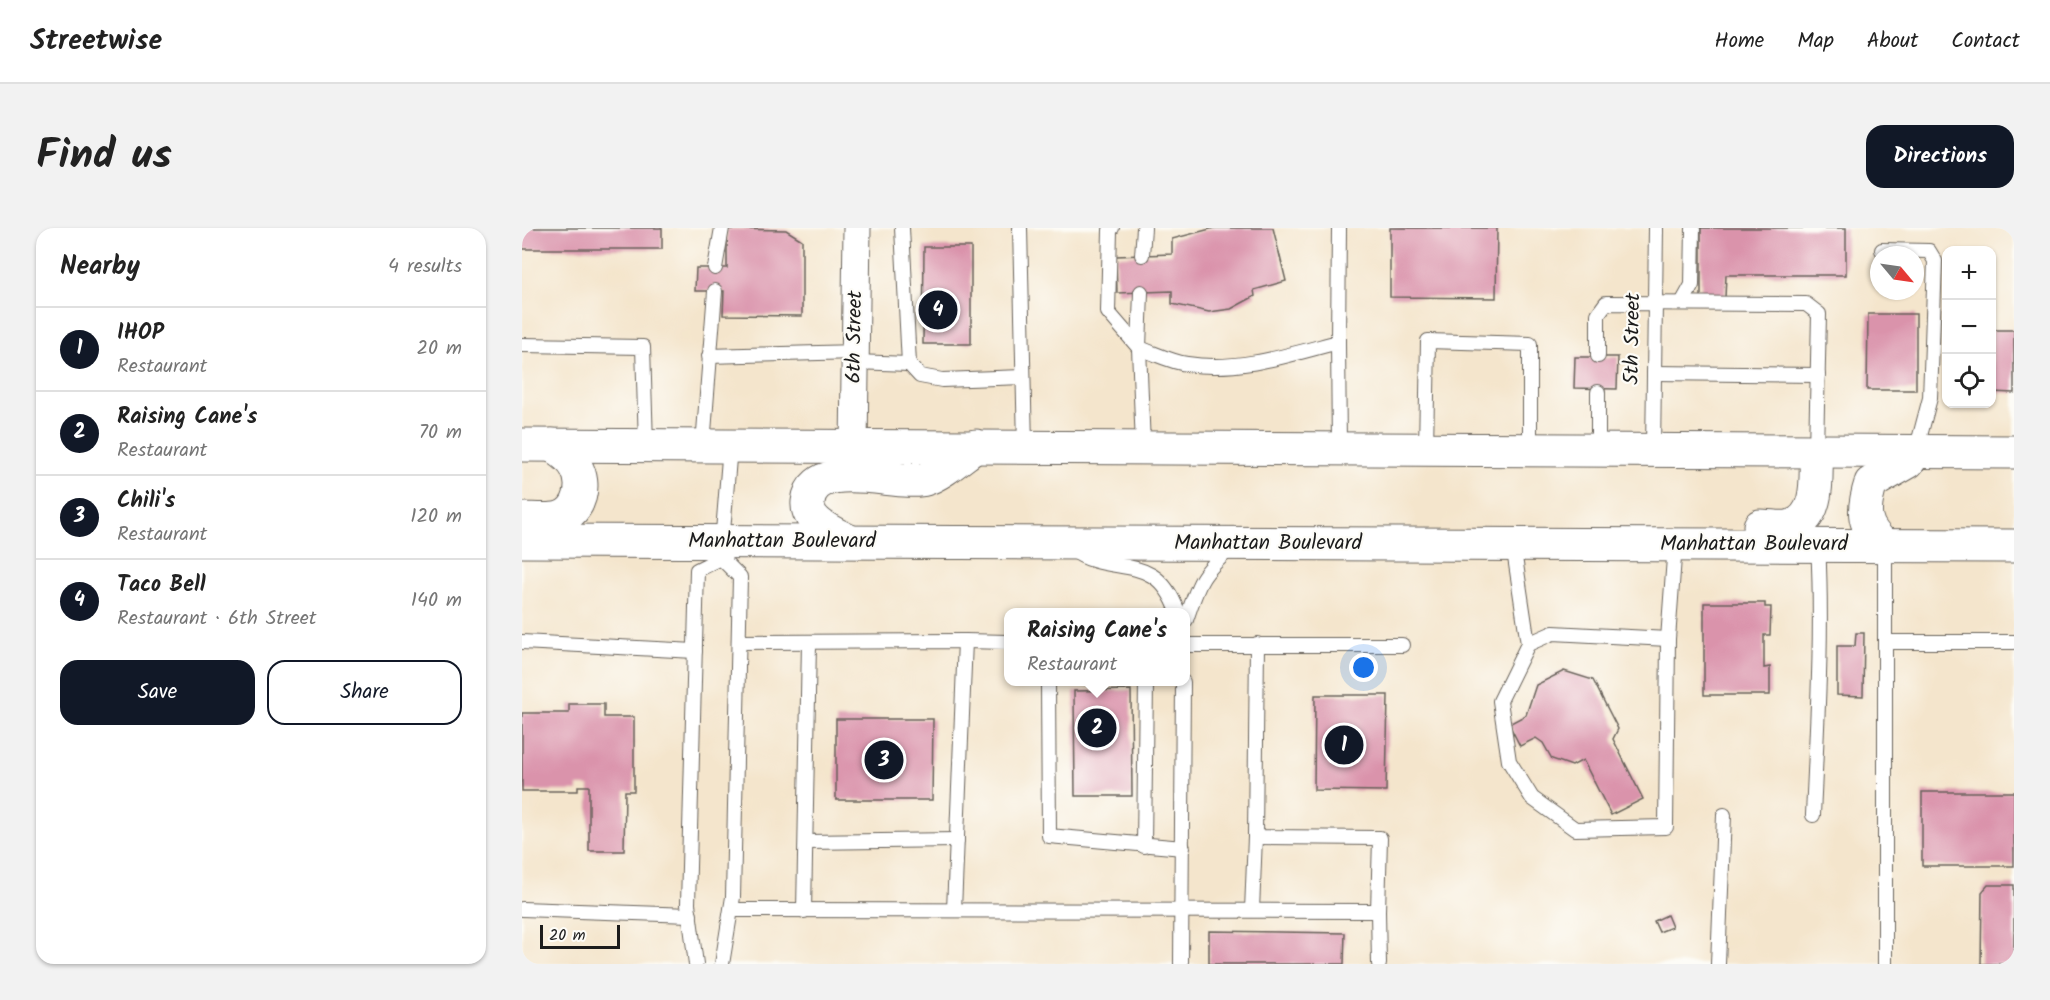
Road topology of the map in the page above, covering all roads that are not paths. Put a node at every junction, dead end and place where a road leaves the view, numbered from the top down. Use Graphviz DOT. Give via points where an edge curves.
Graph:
graph roads {
  1 [pos="722,228"];
  2 [pos="857,228"];
  3 [pos="902,228"];
  4 [pos="1020,228"];
  5 [pos="1112,228"];
  6 [pos="1144,228"];
  7 [pos="1656,228"];
  8 [pos="1693,228"];
  9 [pos="1340,233"];
  10 [pos="1924,251"];
  11 [pos="1142,255"];
  12 [pos="715,268"];
  13 [pos="715,291"];
  14 [pos="1141,292"];
  15 [pos="1655,303"];
  16 [pos="1683,303"];
  17 [pos="1338,342"];
  18 [pos="522,345"];
  19 [pos="1139,348"];
  20 [pos="709,356"];
  21 [pos="1598,356"];
  22 [pos="855,357"];
  23 [pos="909,364"];
  24 [pos="1654,373"];
  25 [pos="1818,375"];
  26 [pos="1023,377"];
  27 [pos="1598,393"];
  28 [pos="537,445"];
  29 [pos="646,445"];
  30 [pos="716,445"];
  31 [pos="854,446"];
  32 [pos="976,446"];
  33 [pos="1025,446"];
  34 [pos="1143,446"];
  35 [pos="1339,447"];
  36 [pos="1426,448"];
  37 [pos="1530,449"];
  38 [pos="1598,449"];
  39 [pos="1653,450"];
  40 [pos="1816,451"];
  41 [pos="1916,451"];
  42 [pos="2014,452"];
  43 [pos="522,519"];
  44 [pos="522,541"];
  45 [pos="849,541"];
  46 [pos="1062,542"];
  47 [pos="1236,543"];
  48 [pos="1512,543"];
  49 [pos="1675,544"];
  50 [pos="1818,544"];
  51 [pos="1885,546"];
  52 [pos="2014,546"];
  53 [pos="722,549"];
  54 [pos="1177,608"];
  55 [pos="1189,608"];
  56 [pos="1668,639"];
  57 [pos="965,641"];
  58 [pos="522,642"];
  59 [pos="739,642"];
  60 [pos="809,642"];
  61 [pos="1004,642"];
  62 [pos="1885,642"];
  63 [pos="2014,642"];
  64 [pos="1528,644"];
  65 [pos="1190,645"];
  66 [pos="1257,645"];
  67 [pos="1402,645"];
  68 [pos="695,651"];
  69 [pos="1048,686"];
  70 [pos="1146,686"];
  71 [pos="1184,686"];
  72 [pos="1724,815"];
  73 [pos="1813,815"];
  74 [pos="1255,837"];
  75 [pos="957,840"];
  76 [pos="806,842"];
  77 [pos="1144,846"];
  78 [pos="1183,848"];
  79 [pos="522,909"];
  80 [pos="731,910"];
  81 [pos="954,910"];
  82 [pos="1182,910"];
  83 [pos="1252,910"];
  84 [pos="804,911"];
  85 [pos="1378,911"];
  86 [pos="690,915"];
  87 [pos="696,964"];
  88 [pos="722,964"];
  89 [pos="1181,964"];
  90 [pos="1379,964"];
  91 [pos="1718,964"];
  92 [pos="1885,964"];
  1 -- 12 [label="lane"];
  2 -- 22 [label="street, 6th Street"];
  3 -- 23 [label="lane"];
  4 -- 26 [label="lane"];
  5 -- 19 [label="lane" via="1108,312"];
  6 -- 11 [label="lane"];
  7 -- 15 [label="lane, 5th Street"];
  8 -- 16 [label="lane" via="1692,285"];
  9 -- 17 [label="lane"];
  10 -- 41 [label="lane" via="1929,251 1935,261 1930,398"];
  13 -- 20 [label="lane"];
  14 -- 19 [label="lane"];
  15 -- 16 [label="lane"];
  15 -- 21 [label="lane" via="1606,303 1598,314"];
  15 -- 24 [label="lane, 5th Street"];
  16 -- 25 [label="lane" via="1806,304 1819,314"];
  17 -- 19 [label="lane" via="1224,367 1186,364"];
  17 -- 35 [label="lane"];
  18 -- 29 [label="lane" via="643,347"];
  19 -- 34 [label="lane"];
  20 -- 22 [label="lane"];
  20 -- 30 [label="lane"];
  22 -- 23 [label="lane"];
  22 -- 31 [label="street, 6th Street"];
  23 -- 26 [label="lane" via="920,376 942,380"];
  24 -- 25 [label="lane"];
  24 -- 39 [label="lane, 5th Street"];
  25 -- 40 [label="lane"];
  26 -- 33 [label="lane"];
  27 -- 38 [label="lane"];
  28 -- 29 [label="street"];
  28 -- 43 [label="street" via="576,466 582,482 581,496 571,511 560,518"];
  29 -- 30 [label="street"];
  30 -- 31 [label="street"];
  30 -- 53 [label="lane"];
  31 -- 32 [label="street"];
  32 -- 33 [label="street"];
  32 -- 45 [label="street" via="925,479 834,477 817,484 810,493 810,512 819,525"];
  33 -- 34 [label="street"];
  34 -- 35 [label="street"];
  35 -- 36 [label="street"];
  36 -- 37 [label="street"];
  36 -- 37 [label="lane" via="1428,341 1530,344"];
  37 -- 38 [label="street"];
  38 -- 39 [label="street"];
  39 -- 40 [label="street"];
  40 -- 41 [label="street"];
  40 -- 49 [label="street" via="1815,491 1803,521 1788,527 1692,526 1680,532"];
  41 -- 42 [label="street"];
  41 -- 51 [label="street" via="1908,462 1872,483 1869,492 1866,522 1872,535"];
  44 -- 53 [label="street, Manhattan Boulevard"];
  45 -- 46 [label="street, Manhattan Boulevard"];
  45 -- 53 [label="street, Manhattan Boulevard"];
  46 -- 47 [label="street, Manhattan Boulevard"];
  46 -- 54 [label="lane" via="1086,560 1142,570 1159,580 1172,595"];
  47 -- 48 [label="street, Manhattan Boulevard"];
  47 -- 55 [label="lane" via="1197,584"];
  48 -- 49 [label="street, Manhattan Boulevard"];
  48 -- 64 [label="lane"];
  49 -- 50 [label="street, Manhattan Boulevard"];
  49 -- 56 [label="lane"];
  50 -- 51 [label="street, Manhattan Boulevard"];
  50 -- 73 [label="lane" via="1820,693"];
  51 -- 52 [label="street, Manhattan Boulevard"];
  51 -- 62 [label="lane"];
  53 -- 59 [label="lane" via="740,577"];
  53 -- 68 [label="lane" via="697,570"];
  56 -- 64 [label="lane" via="1553,633"];
  56 -- 64 [label="lane" via="1666,827 1575,829 1532,798 1509,761 1500,701"];
  57 -- 60 [label="lane"];
  57 -- 61 [label="lane"];
  57 -- 75 [label="lane"];
  58 -- 68 [label="lane"];
  59 -- 60 [label="lane"];
  59 -- 80 [label="lane"];
  60 -- 76 [label="lane"];
  62 -- 63 [label="lane"];
  62 -- 92 [label="lane"];
  65 -- 66 [label="lane"];
  66 -- 67 [label="lane"];
  66 -- 74 [label="lane"];
  68 -- 86 [label="lane"];
  69 -- 77 [label="lane" via="1049,836"];
  70 -- 77 [label="lane"];
  71 -- 78 [label="lane"];
  72 -- 91 [label="lane"];
  74 -- 83 [label="lane"];
  74 -- 85 [label="lane" via="1380,838"];
  75 -- 76 [label="lane"];
  75 -- 81 [label="lane"];
  76 -- 84 [label="lane"];
  77 -- 78 [label="lane"];
  78 -- 82 [label="lane"];
  79 -- 86 [label="lane"];
  80 -- 84 [label="lane"];
  80 -- 88 [label="lane"];
  81 -- 82 [label="lane"];
  81 -- 84 [label="lane"];
  82 -- 83 [label="lane"];
  82 -- 89 [label="lane"];
  83 -- 85 [label="lane"];
  85 -- 90 [label="lane"];
  86 -- 87 [label="lane"];
}
